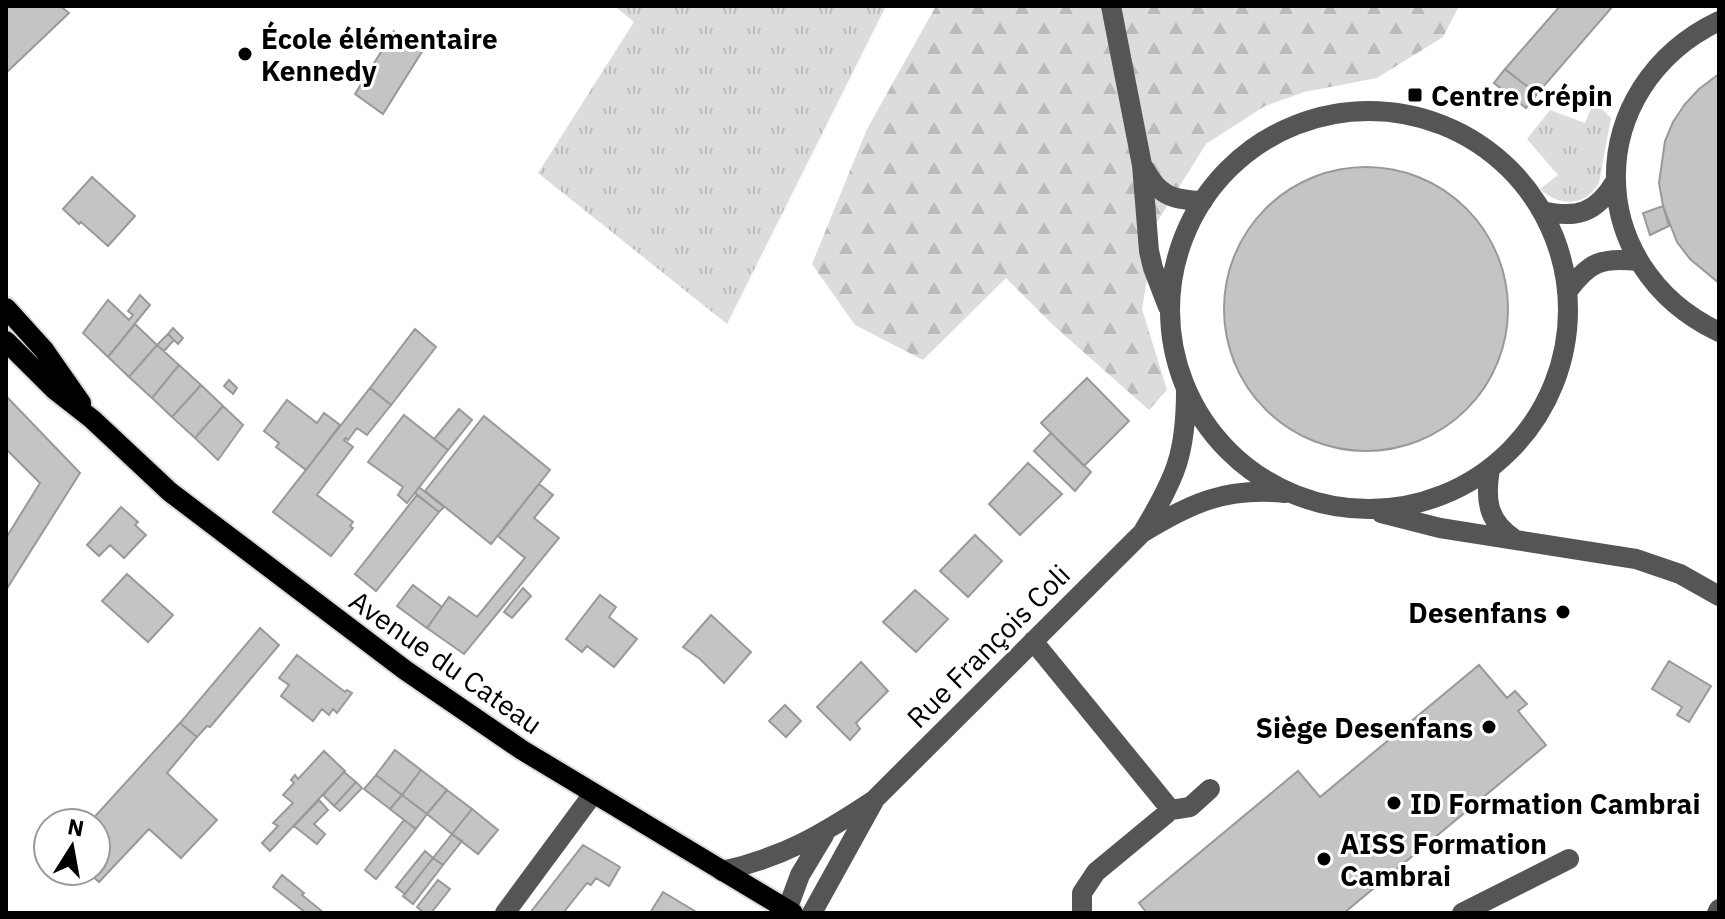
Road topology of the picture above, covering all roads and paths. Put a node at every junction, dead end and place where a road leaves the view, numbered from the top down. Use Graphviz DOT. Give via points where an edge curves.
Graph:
graph roads {
  1 [pos="1111,6"];
  2 [pos="1719,21"];
  3 [pos="1142,165"];
  4 [pos="1615,182"];
  5 [pos="1203,201"];
  6 [pos="1542,211"];
  7 [pos="1638,261"];
  8 [pos="1567,292"];
  9 [pos="6,308"];
  10 [pos="1170,313"];
  11 [pos="1719,332"];
  12 [pos="6,341"];
  13 [pos="1186,390"];
  14 [pos="92,419"];
  15 [pos="1490,469"];
  16 [pos="1292,494"];
  17 [pos="1366,509"];
  18 [pos="1142,533"];
  19 [pos="1513,538"];
  20 [pos="1719,596"];
  21 [pos="1033,641"];
  22 [pos="1210,789"];
  23 [pos="593,794"];
  24 [pos="874,800"];
  25 [pos="1171,810"];
  26 [pos="829,829"];
  27 [pos="1569,859"];
  28 [pos="722,871"];
  29 [pos="790,911"];
  30 [pos="505,913"];
  31 [pos="812,913"];
  32 [pos="1082,913"];
  33 [pos="1462,913"];
  1 -- 3 [label="street"];
  2 -- 4 [label="street" via="1673,50 1637,93 1618,145"];
  3 -- 5 [label="street" via="1161,192"];
  3 -- 10 [label="street" via="1149,251"];
  4 -- 6 [label="street" via="1591,209 1566,215"];
  4 -- 7 [label="street" via="1624,231"];
  5 -- 6 [label="street" via="1235,164 1277,134 1332,115 1371,112 1426,120 1475,142 1514,174"];
  5 -- 10 [label="street" via="1178,254"];
  6 -- 8 [label="street" via="1559,250"];
  7 -- 8 [label="street" via="1595,263"];
  7 -- 11 [label="street" via="1674,304"];
  8 -- 15 [label="street" via="1565,346 1548,399 1517,444"];
  9 -- 14 [label="main road, Avenue du Cateau" via="44,350"];
  10 -- 13 [label="street" via="1174,352"];
  12 -- 14 [label="main road, Avenue du Cateau"];
  13 -- 16 [label="street" via="1229,451"];
  13 -- 18 [label="street, Rue François Coli" via="1179,463"];
  14 -- 23 [label="main road, Avenue du Cateau" via="180,500 322,609 458,708"];
  15 -- 17 [label="street" via="1431,499"];
  15 -- 19 [label="street" via="1491,516"];
  16 -- 17 [label="street"];
  16 -- 18 [label="street, Rue François Coli" via="1245,492 1210,498"];
  17 -- 19 [label="street" via="1440,528"];
  18 -- 21 [label="street, Rue François Coli"];
  19 -- 20 [label="street" via="1651,562"];
  21 -- 24 [label="street, Rue François Coli"];
  21 -- 25 [label="street"];
  22 -- 25 [label="street" via="1190,807"];
  23 -- 28 [label="main road, Avenue du Cateau"];
  23 -- 30 [label="street"];
  24 -- 26 [label="street, Rue François Coli"];
  24 -- 31 [label="street, Rue François Coli"];
  25 -- 32 [label="street" via="1089,878"];
  26 -- 28 [label="street, Rue François Coli" via="762,862"];
  26 -- 29 [label="street, Rue François Coli" via="808,860"];
  27 -- 33 [label="street"];
  28 -- 29 [label="main road, Avenue du Cateau"];
}
